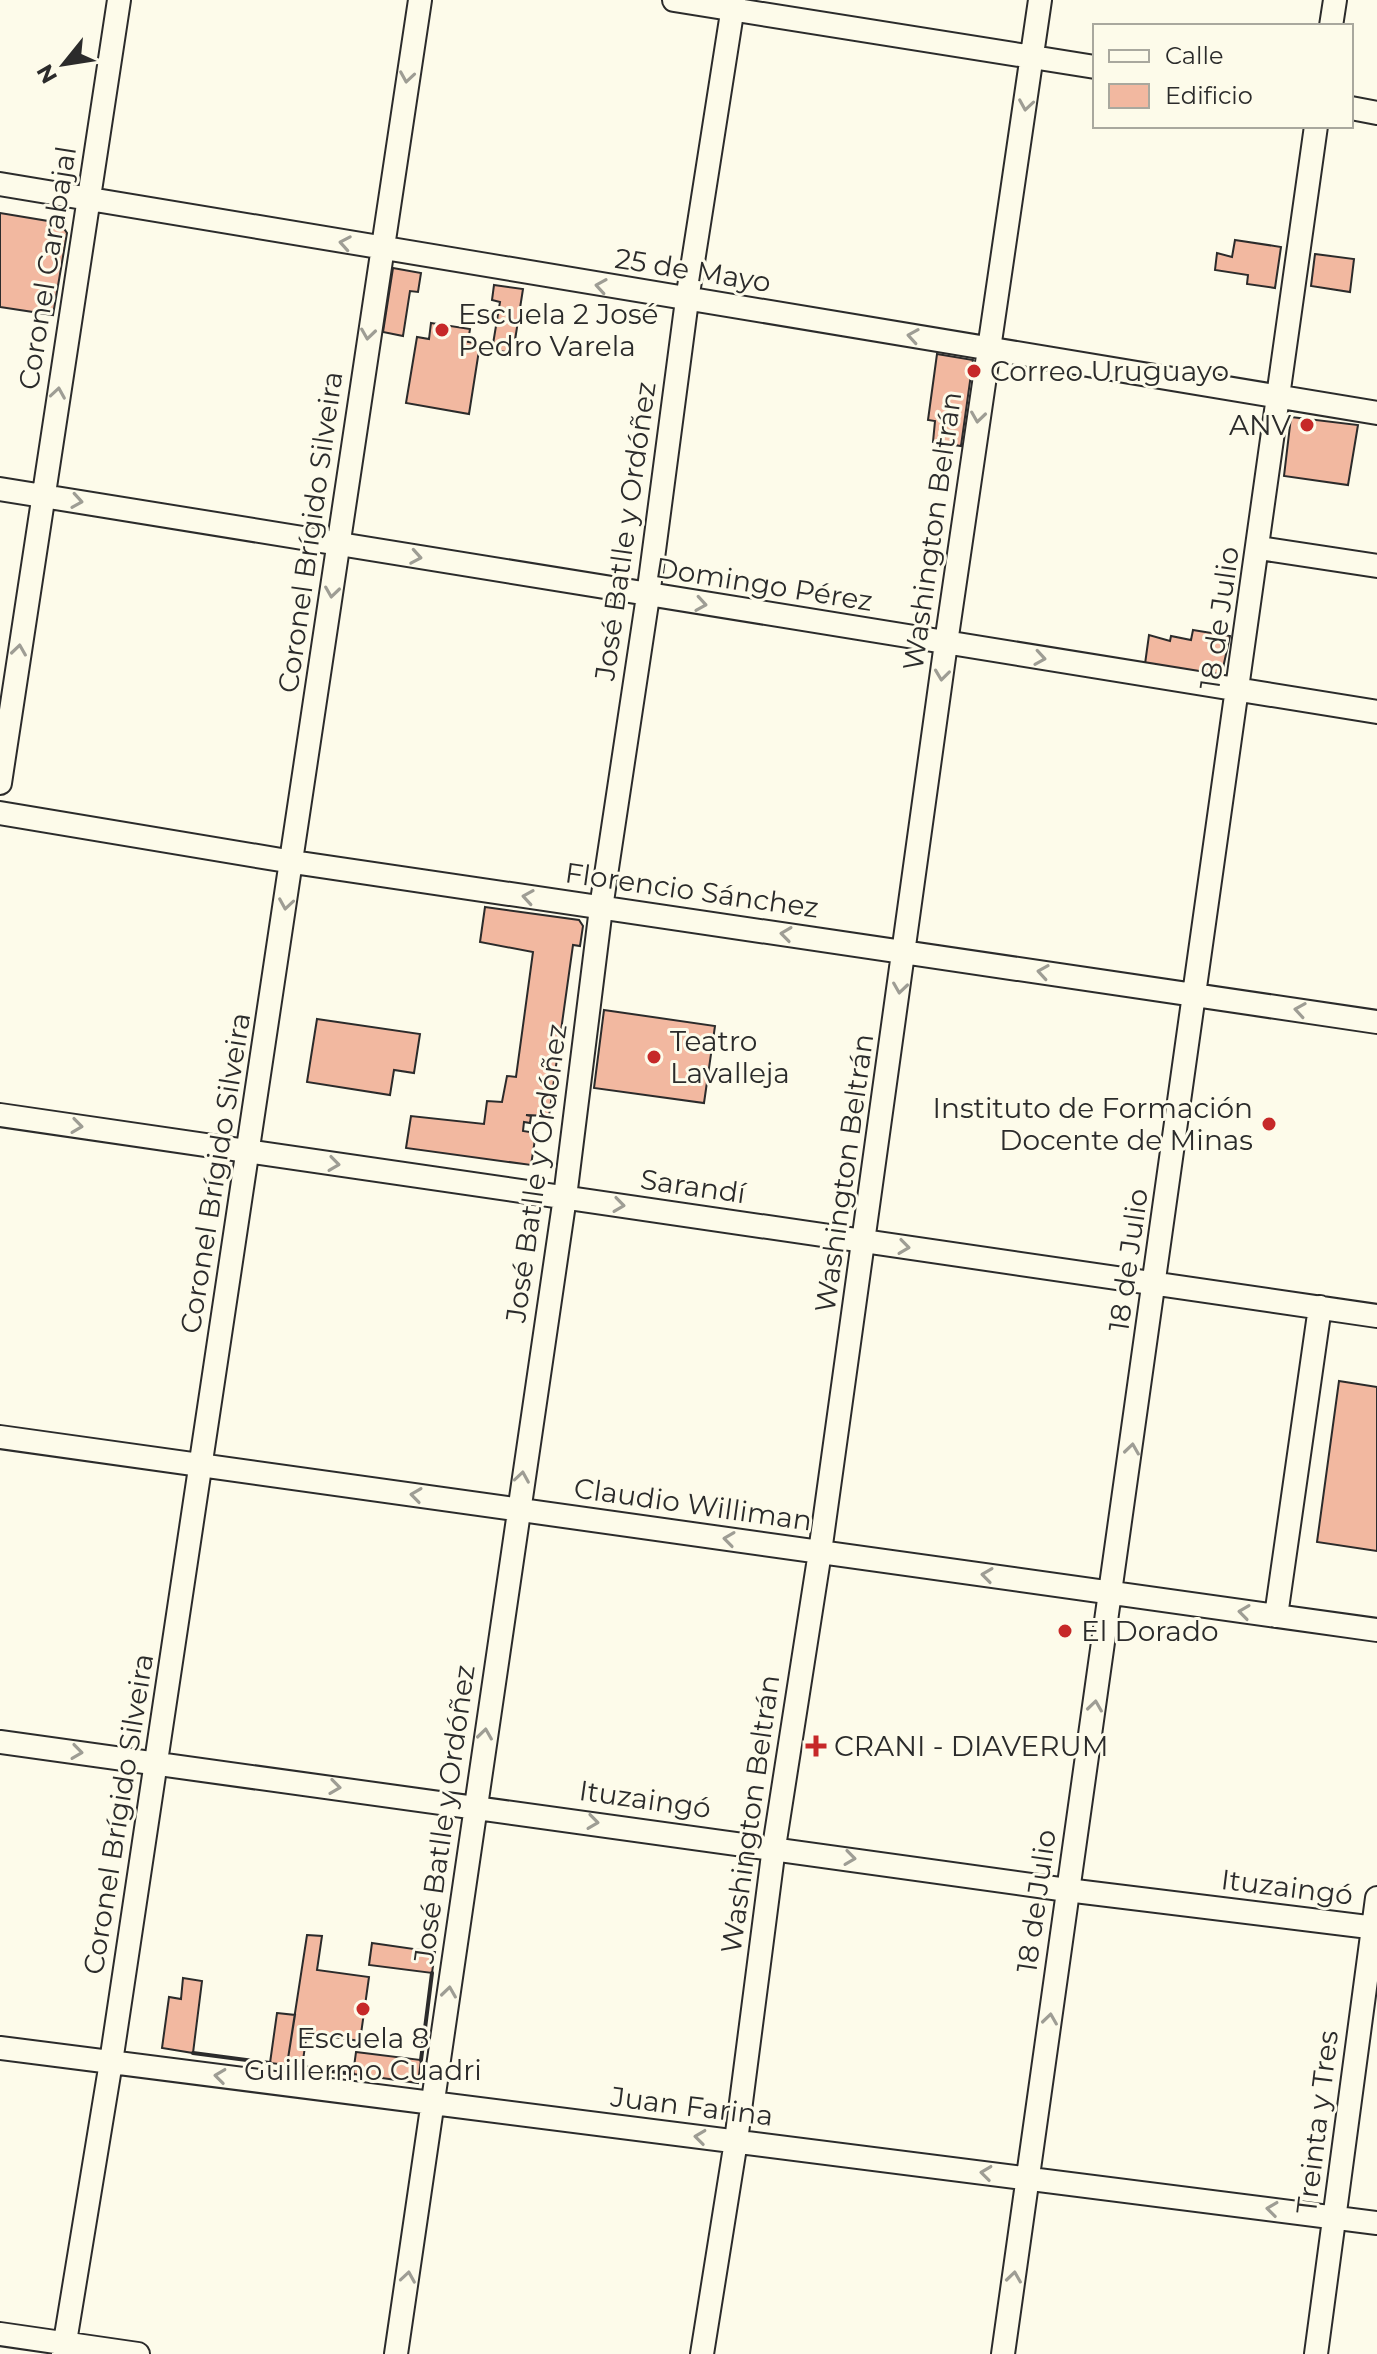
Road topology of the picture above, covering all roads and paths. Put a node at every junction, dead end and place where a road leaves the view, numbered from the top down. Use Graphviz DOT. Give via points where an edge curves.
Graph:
graph roads {
  1 [pos="119,0"];
  2 [pos="420,0"];
  3 [pos="674,0"];
  4 [pos="1040,0"];
  5 [pos="1335,0"];
  6 [pos="734,5"];
  7 [pos="1331,24"];
  8 [pos="1033,57"];
  9 [pos="1093,67"];
  10 [pos="1353,108"];
  11 [pos="1377,113"];
  12 [pos="1316,128"];
  13 [pos="0,184"];
  14 [pos="89,198"];
  15 [pos="380,250"];
  16 [pos="687,300"];
  17 [pos="988,348"];
  18 [pos="1276,398"];
  19 [pos="1377,413"];
  20 [pos="0,489"];
  21 [pos="42,496"];
  22 [pos="339,544"];
  23 [pos="1259,548"];
  24 [pos="1377,566"];
  25 [pos="648,596"];
  26 [pos="946,643"];
  27 [pos="1238,690"];
  28 [pos="1377,712"];
  29 [pos="0,783"];
  30 [pos="0,813"];
  31 [pos="293,862"];
  32 [pos="601,908"];
  33 [pos="906,951"];
  34 [pos="1196,995"];
  35 [pos="1377,1022"];
  36 [pos="0,1115"];
  37 [pos="249,1151"];
  38 [pos="565,1197"];
  39 [pos="864,1241"];
  40 [pos="1155,1283"];
  41 [pos="1320,1307"];
  42 [pos="1377,1316"];
  43 [pos="0,1437"];
  44 [pos="201,1465"];
  45 [pos="518,1509"];
  46 [pos="820,1552"];
  47 [pos="1111,1593"];
  48 [pos="1276,1616"];
  49 [pos="1377,1630"];
  50 [pos="0,1742"];
  51 [pos="155,1763"];
  52 [pos="474,1806"];
  53 [pos="774,1847"];
  54 [pos="1067,1890"];
  55 [pos="1377,1898"];
  56 [pos="1375,1928"];
  57 [pos="0,2048"];
  58 [pos="111,2062"];
  59 [pos="435,2103"];
  60 [pos="736,2141"];
  61 [pos="1028,2178"];
  62 [pos="1335,2218"];
  63 [pos="1377,2223"];
  64 [pos="0,2334"];
  65 [pos="64,2349"];
  66 [pos="138,2354"];
  67 [pos="396,2354"];
  68 [pos="702,2354"];
  69 [pos="1003,2354"];
  70 [pos="1316,2354"];
  1 -- 14 [label="street, Coronel Carabajal"];
  2 -- 15 [label="street, Coronel Brígido Silveira, one-way"];
  3 -- 6 [label="street"];
  4 -- 8 [label="street, Washington Beltrán"];
  5 -- 7 [label="street"];
  6 -- 8 [label="street"];
  6 -- 16 [label="street, José Batlle y Ordóñez"];
  8 -- 9 [label="street"];
  8 -- 17 [label="street, Washington Beltrán, one-way"];
  10 -- 11 [label="street"];
  12 -- 18 [label="street, 18 de Julio"];
  13 -- 14 [label="street, 25 de Mayo"];
  15 -- 14 [label="street, 25 de Mayo, one-way"];
  21 -- 14 [label="street, Coronel Carabajal, one-way"];
  16 -- 15 [label="street, 25 de Mayo, one-way"];
  15 -- 22 [label="street, Coronel Brígido Silveira, one-way"];
  17 -- 16 [label="street, 25 de Mayo, one-way"];
  16 -- 25 [label="street, José Batlle y Ordóñez"];
  17 -- 18 [label="street, 25 de Mayo"];
  17 -- 26 [label="street, Washington Beltrán, one-way"];
  18 -- 19 [label="street, 25 de Mayo"];
  18 -- 23 [label="street, 18 de Julio"];
  20 -- 21 [label="street, Domingo Pérez"];
  21 -- 22 [label="street, Domingo Pérez, one-way"];
  29 -- 21 [label="street, Coronel Carabajal, one-way"];
  22 -- 25 [label="street, Domingo Pérez, one-way"];
  22 -- 31 [label="street, Coronel Brígido Silveira, one-way"];
  23 -- 24 [label="street"];
  23 -- 27 [label="street, 18 de Julio"];
  25 -- 26 [label="street, Domingo Pérez, one-way"];
  25 -- 32 [label="street, José Batlle y Ordóñez"];
  26 -- 27 [label="street, Domingo Pérez, one-way"];
  26 -- 33 [label="street, Washington Beltrán, one-way"];
  27 -- 28 [label="street, Domingo Pérez"];
  27 -- 34 [label="street, 18 de Julio"];
  30 -- 31 [label="street, Florencio Sánchez"];
  32 -- 31 [label="street, Florencio Sánchez, one-way"];
  31 -- 37 [label="street, Coronel Brígido Silveira, one-way"];
  33 -- 32 [label="street, Florencio Sánchez, one-way"];
  32 -- 38 [label="street, José Batlle y Ordóñez"];
  34 -- 33 [label="street, Florencio Sánchez, one-way"];
  33 -- 39 [label="street, Washington Beltrán, one-way"];
  35 -- 34 [label="street, Florencio Sánchez, one-way"];
  34 -- 40 [label="street, 18 de Julio"];
  36 -- 37 [label="street, Sarandí, one-way"];
  37 -- 38 [label="street, Sarandí, one-way"];
  37 -- 44 [label="street, Coronel Brígido Silveira"];
  38 -- 39 [label="street, Sarandí, one-way"];
  45 -- 38 [label="street, José Batlle y Ordóñez, one-way"];
  39 -- 40 [label="street, Sarandí, one-way"];
  39 -- 46 [label="street, Washington Beltrán"];
  40 -- 41 [label="street, Sarandí"];
  47 -- 40 [label="street, 18 de Julio, one-way"];
  41 -- 42 [label="street, Sarandí"];
  41 -- 48 [label="street"];
  43 -- 44 [label="street, Claudio Williman"];
  45 -- 44 [label="street, Claudio Williman, one-way"];
  44 -- 51 [label="street, Coronel Brígido Silveira"];
  46 -- 45 [label="street, Claudio Williman, one-way"];
  52 -- 45 [label="street, José Batlle y Ordóñez, one-way"];
  47 -- 46 [label="street, Claudio Williman, one-way"];
  46 -- 53 [label="street, Washington Beltrán"];
  48 -- 47 [label="street, Claudio Williman, one-way"];
  54 -- 47 [label="street, 18 de Julio, one-way"];
  48 -- 49 [label="street, Claudio Williman"];
  50 -- 51 [label="street, Ituzaingó, one-way"];
  51 -- 52 [label="street, Ituzaingó, one-way"];
  51 -- 58 [label="street, Coronel Brígido Silveira"];
  52 -- 53 [label="street, Ituzaingó, one-way"];
  59 -- 52 [label="street, José Batlle y Ordóñez, one-way"];
  53 -- 54 [label="street, Ituzaingó, one-way"];
  53 -- 60 [label="street, Washington Beltrán"];
  54 -- 56 [label="street, Ituzaingó"];
  61 -- 54 [label="street, 18 de Julio, one-way"];
  55 -- 56 [label="street, Treinta y Tres"];
  56 -- 62 [label="street, Treinta y Tres"];
  57 -- 58 [label="street, Juan Farina"];
  59 -- 58 [label="street, Juan Farina, one-way"];
  58 -- 65 [label="street, Coronel Brígido Silveira"];
  60 -- 59 [label="street, Juan Farina, one-way"];
  67 -- 59 [label="street, José Batlle y Ordóñez, one-way"];
  61 -- 60 [label="street, Juan Farina, one-way"];
  60 -- 68 [label="street, Washington Beltrán"];
  62 -- 61 [label="street, Juan Farina, one-way"];
  69 -- 61 [label="street, 18 de Julio, one-way"];
  62 -- 63 [label="street, Juan Farina"];
  62 -- 70 [label="street, Treinta y Tres"];
  64 -- 65 [label="street"];
  65 -- 66 [label="street"];
}
